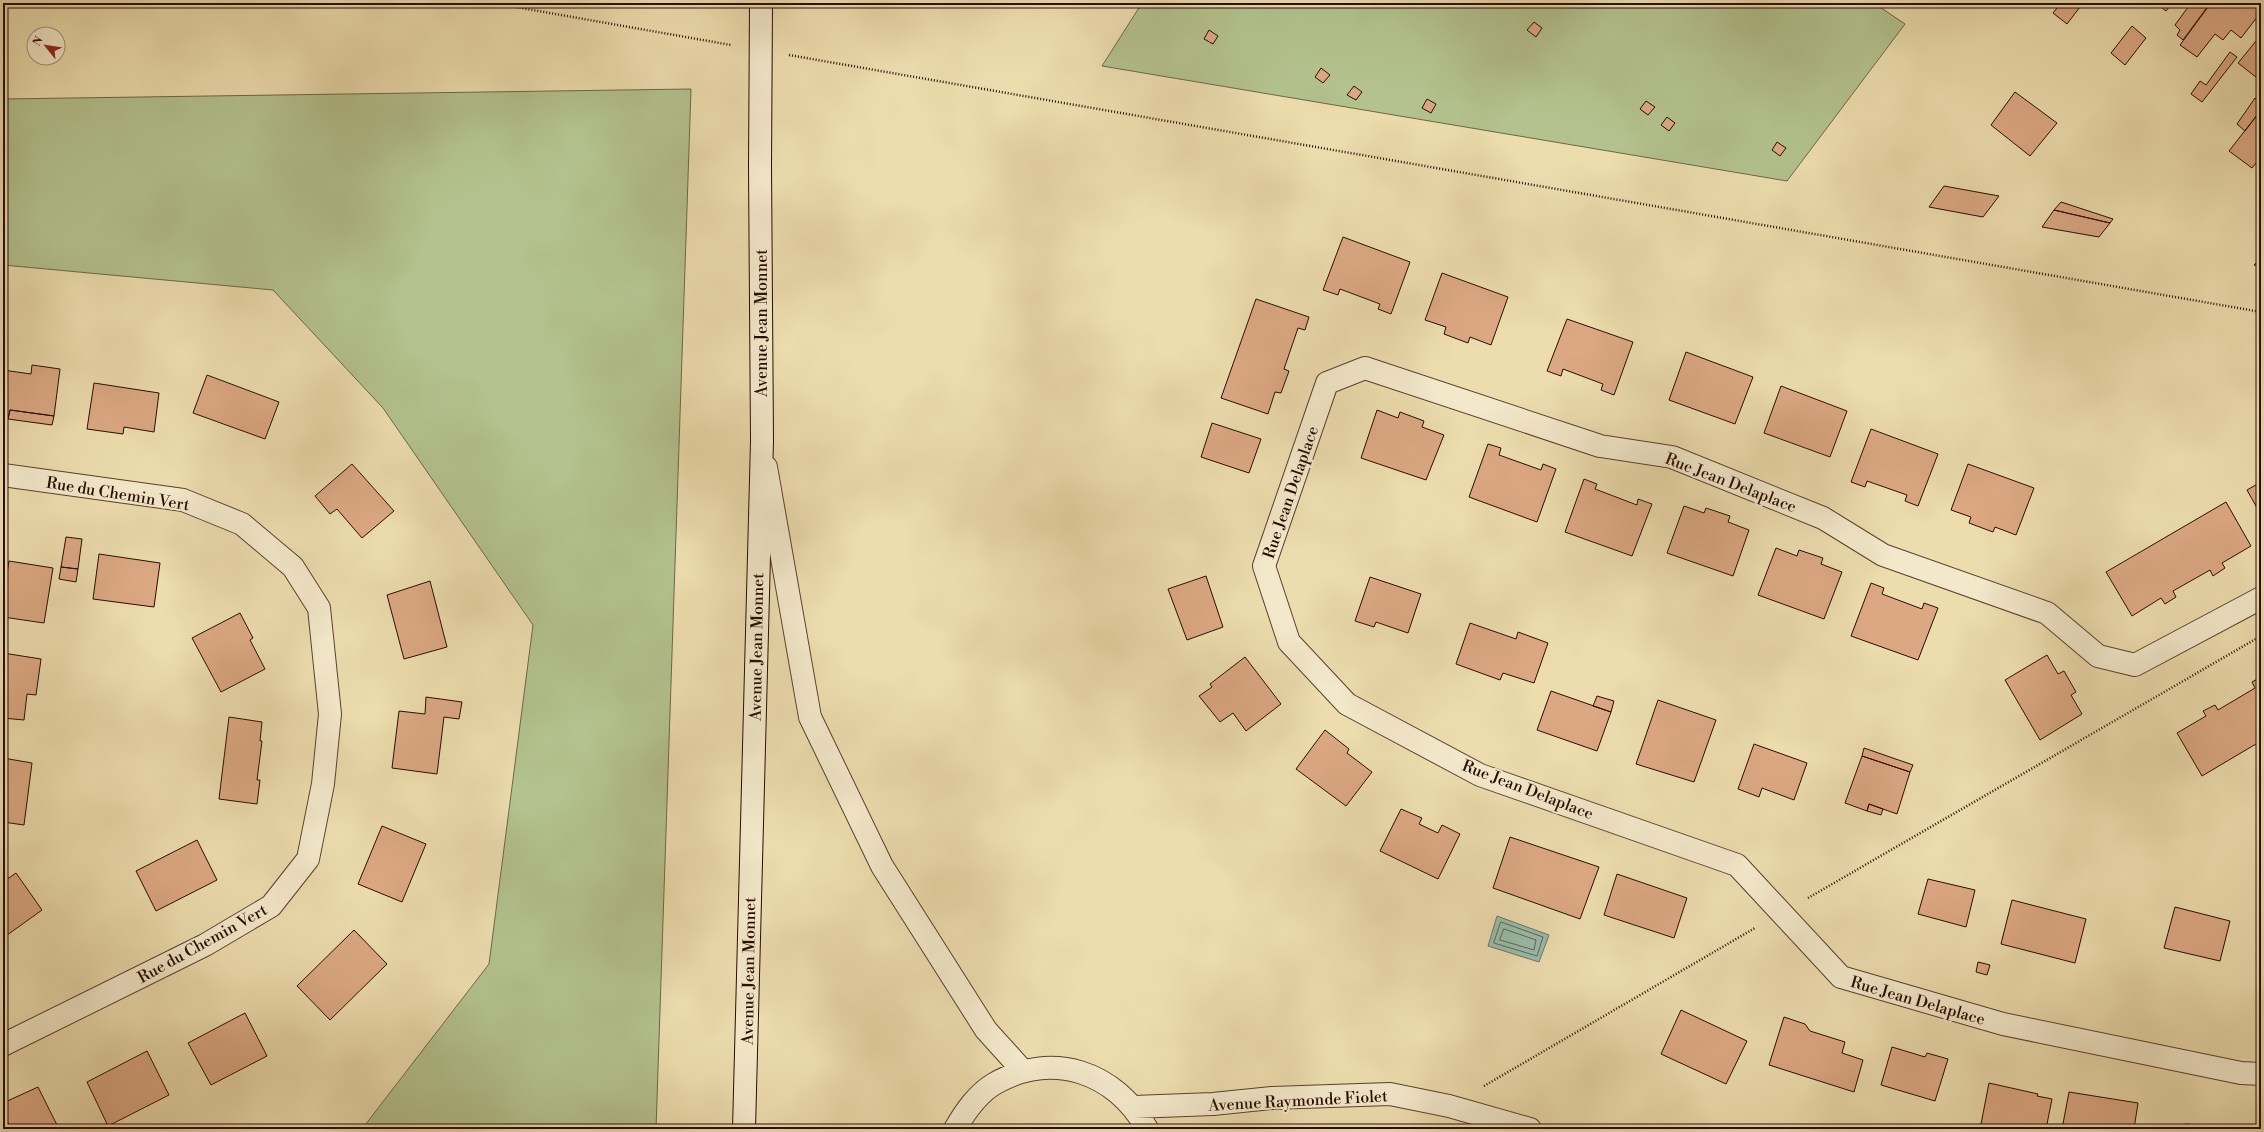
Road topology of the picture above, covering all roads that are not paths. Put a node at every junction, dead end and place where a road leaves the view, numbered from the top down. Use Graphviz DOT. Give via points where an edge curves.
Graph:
graph roads {
  1 [pos="761,3"];
  2 [pos="762,441"];
  3 [pos="3,475"];
  4 [pos="2261,598"];
  5 [pos="3,1045"];
  6 [pos="1023,1071"];
  7 [pos="2261,1074"];
  8 [pos="1134,1107"];
  9 [pos="744,1129"];
  10 [pos="955,1129"];
  11 [pos="1147,1129"];
  12 [pos="1530,1129"];
  1 -- 2 [label="street, Avenue Jean Monnet, bridge"];
  2 -- 6 [label="street" via="810,717 882,866 986,1030"];
  2 -- 9 [label="street, Avenue Jean Monnet"];
  3 -- 5 [label="street, Rue du Chemin Vert" via="182,500 242,524 293,567 319,608 330,714 323,784 308,859 271,906 205,945"];
  4 -- 7 [label="street, Rue Jean Delaplace" via="2135,665 2098,656 2047,613 1883,555 1823,518 1672,457 1600,446 1365,368 1327,383 1264,566 1289,642 1347,704 1480,774 1737,865 1841,977 2003,1024 2242,1073"];
  6 -- 8 [label="street" via="1053,1067 1084,1072 1111,1086"];
  6 -- 10 [label="street" via="994,1084 969,1106"];
  8 -- 11 [label="street"];
  8 -- 12 [label="street, Avenue Raymonde Fiolet" via="1390,1094 1450,1106"];
}
